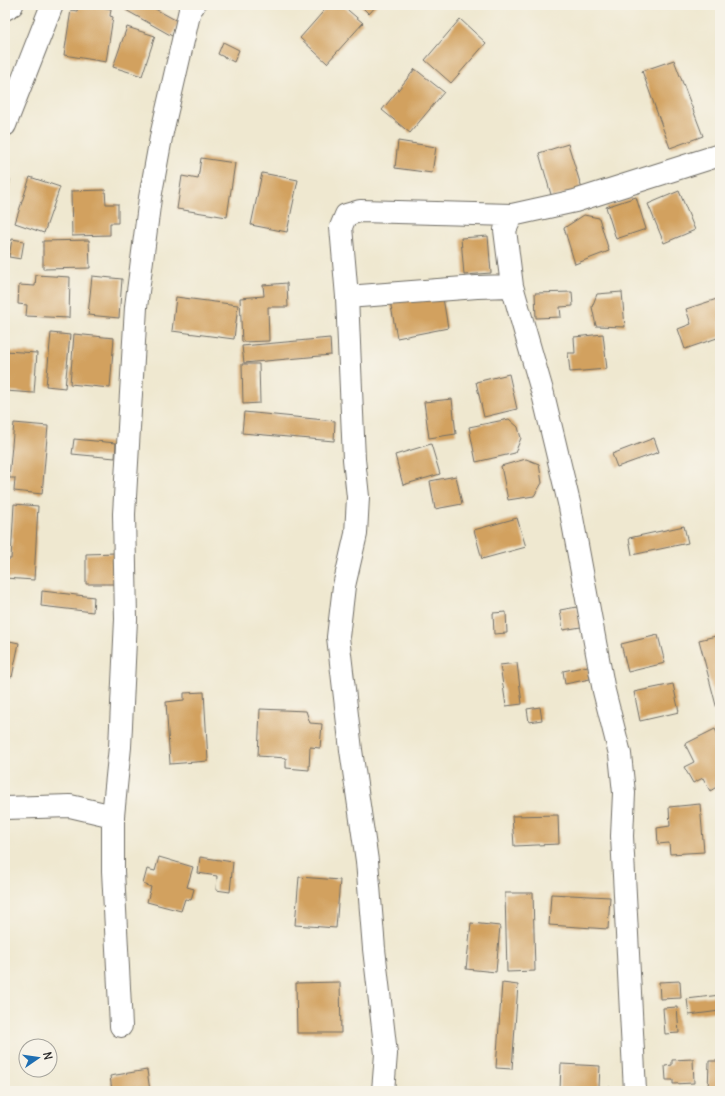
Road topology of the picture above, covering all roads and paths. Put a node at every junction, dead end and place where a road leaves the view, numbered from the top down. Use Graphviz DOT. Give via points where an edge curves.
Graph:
graph roads {
  1 [pos="12,5"];
  2 [pos="52,5"];
  3 [pos="187,7"];
  4 [pos="5,9"];
  5 [pos="5,125"];
  6 [pos="720,155"];
  7 [pos="512,215"];
  8 [pos="512,286"];
  9 [pos="347,297"];
  10 [pos="5,808"];
  11 [pos="113,816"];
  12 [pos="121,1026"];
  13 [pos="383,1091"];
  14 [pos="635,1091"];
  1 -- 4 [label="street"];
  2 -- 5 [label="street"];
  3 -- 11 [label="street" via="150,198 136,307 124,514 126,619 120,747"];
  6 -- 7 [label="street" via="575,201"];
  7 -- 8 [label="street" via="505,230"];
  7 -- 9 [label="street" via="360,211 346,215 341,227"];
  8 -- 9 [label="street"];
  8 -- 14 [label="street" via="543,394 570,507 604,691 620,754 624,793 622,836"];
  9 -- 13 [label="street" via="358,497 356,534 344,586 338,637 367,861 386,1054"];
  10 -- 11 [label="street" via="70,806"];
  11 -- 12 [label="street" via="113,871"];
}
